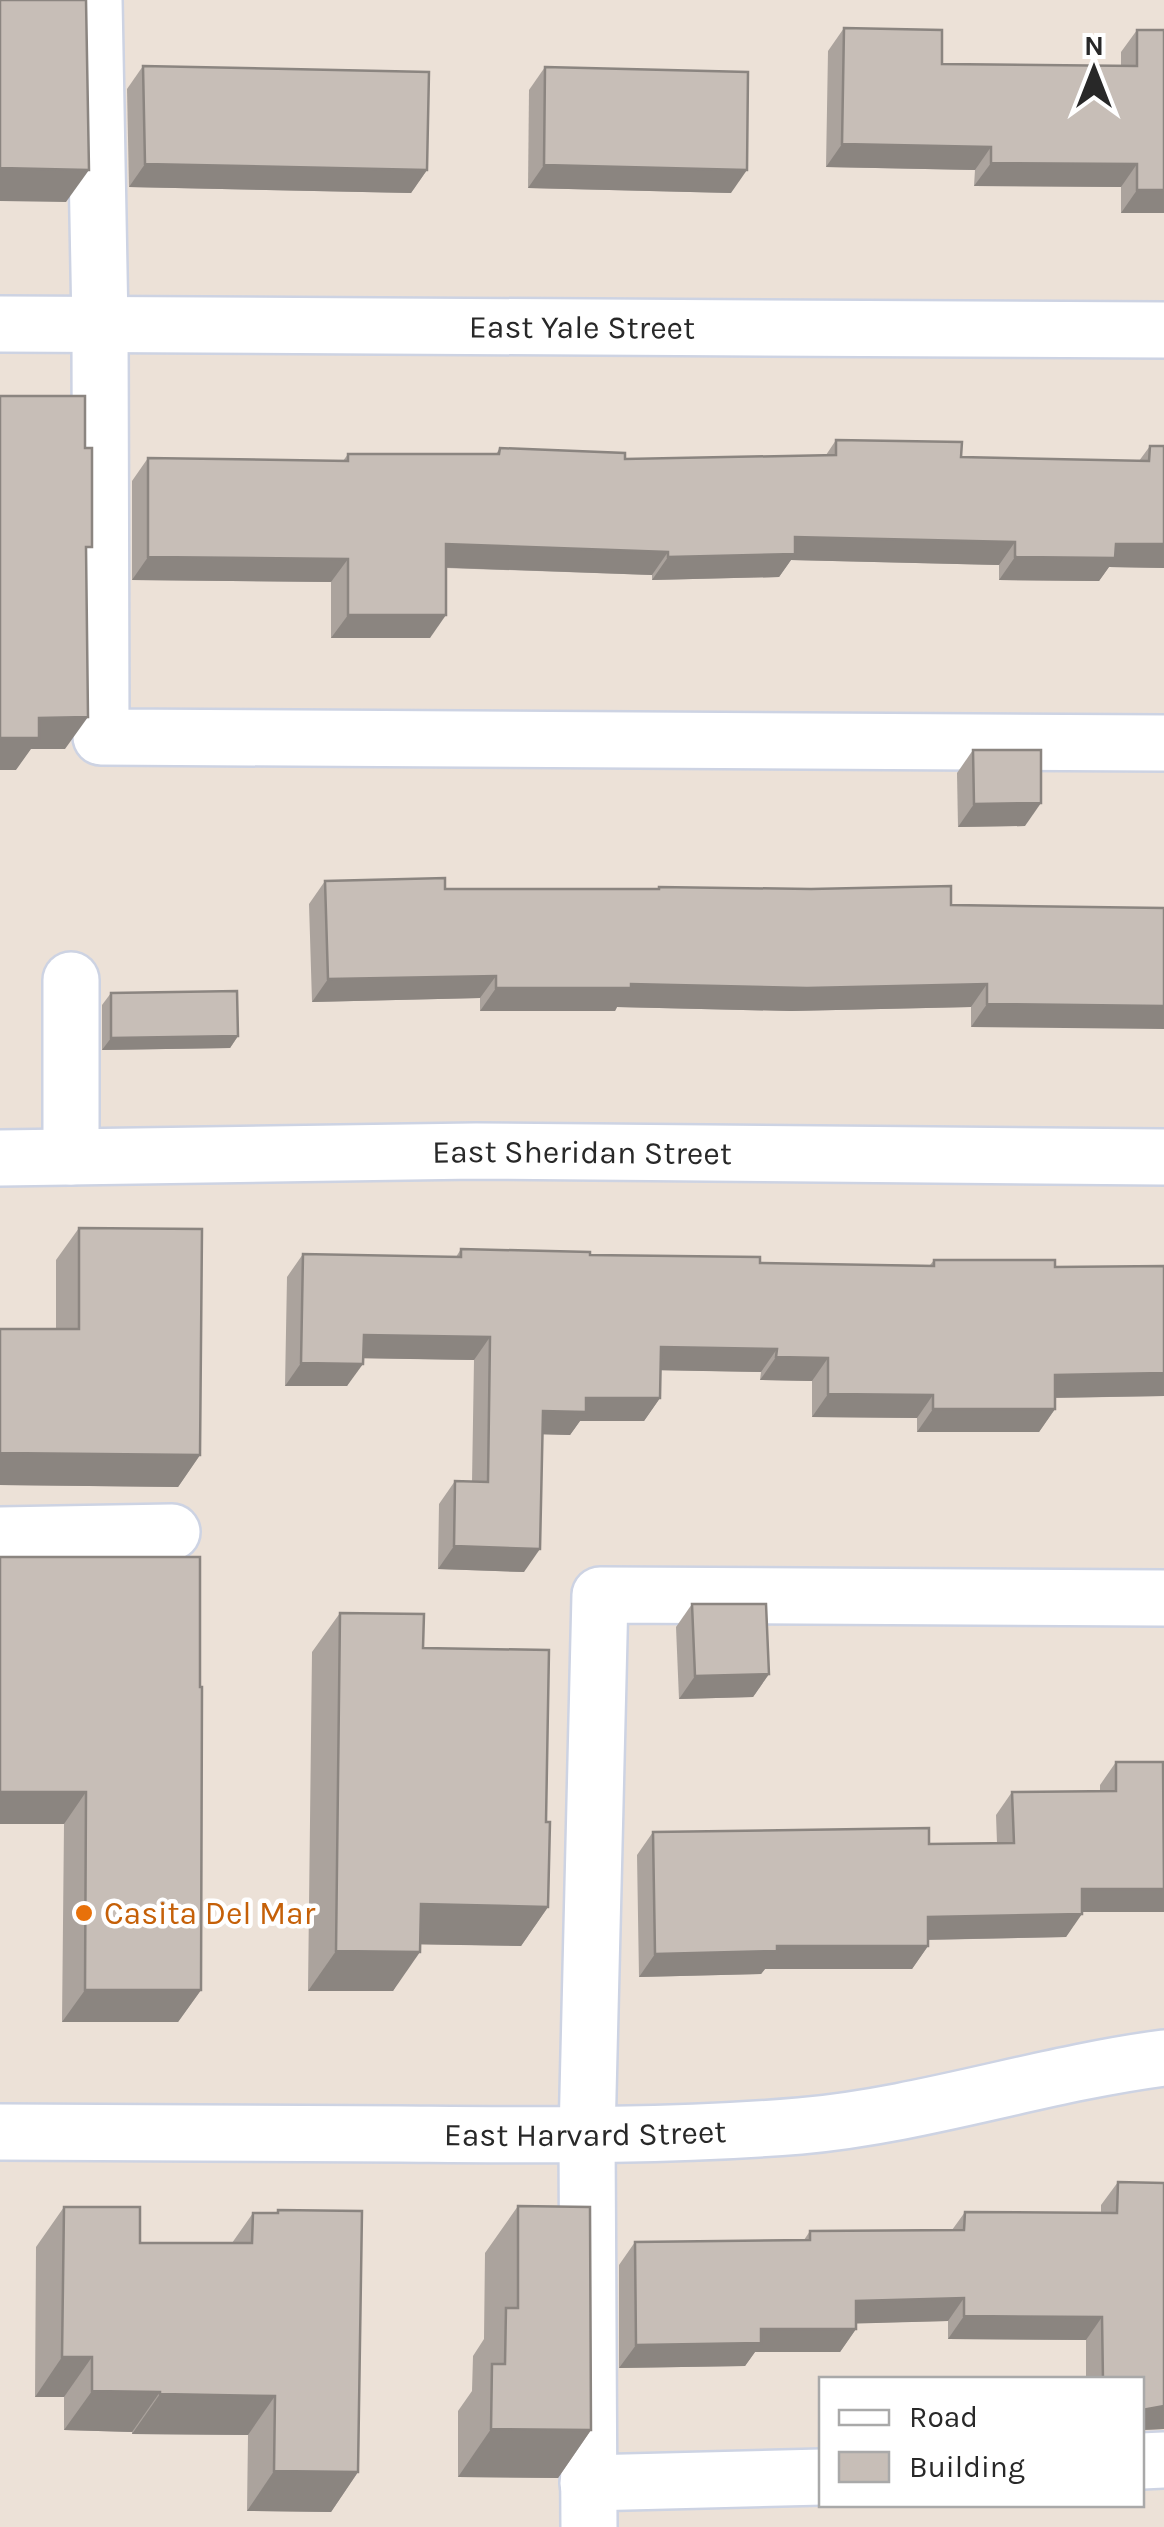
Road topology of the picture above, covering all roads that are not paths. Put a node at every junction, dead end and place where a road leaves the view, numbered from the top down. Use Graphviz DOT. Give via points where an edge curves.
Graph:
graph roads {
  1 [pos="94,0"];
  2 [pos="0,324"];
  3 [pos="100,325"];
  4 [pos="1164,330"];
  5 [pos="1164,743"];
  6 [pos="72,980"];
  7 [pos="72,1156"];
  8 [pos="1164,1157"];
  9 [pos="0,1158"];
  10 [pos="172,1532"];
  11 [pos="0,1535"];
  12 [pos="1164,1598"];
  13 [pos="1164,2058"];
  14 [pos="0,2132"];
  15 [pos="587,2136"];
  16 [pos="819,2477"];
  17 [pos="588,2505"];
  1 -- 3 [label="street"];
  2 -- 3 [label="street, East Yale Street"];
  3 -- 4 [label="street, East Yale Street"];
  3 -- 5 [label="street" via="101,737"];
  6 -- 7 [label="street"];
  7 -- 8 [label="street, East Sheridan Street" via="476,1151"];
  7 -- 9 [label="street, East Sheridan Street"];
  10 -- 11 [label="street"];
  12 -- 15 [label="street" via="600,1596"];
  13 -- 15 [label="street, East Harvard Street" via="804,2126"];
  14 -- 15 [label="street, East Harvard Street"];
  15 -- 17 [label="street"];
  16 -- 17 [label="street"];
}
